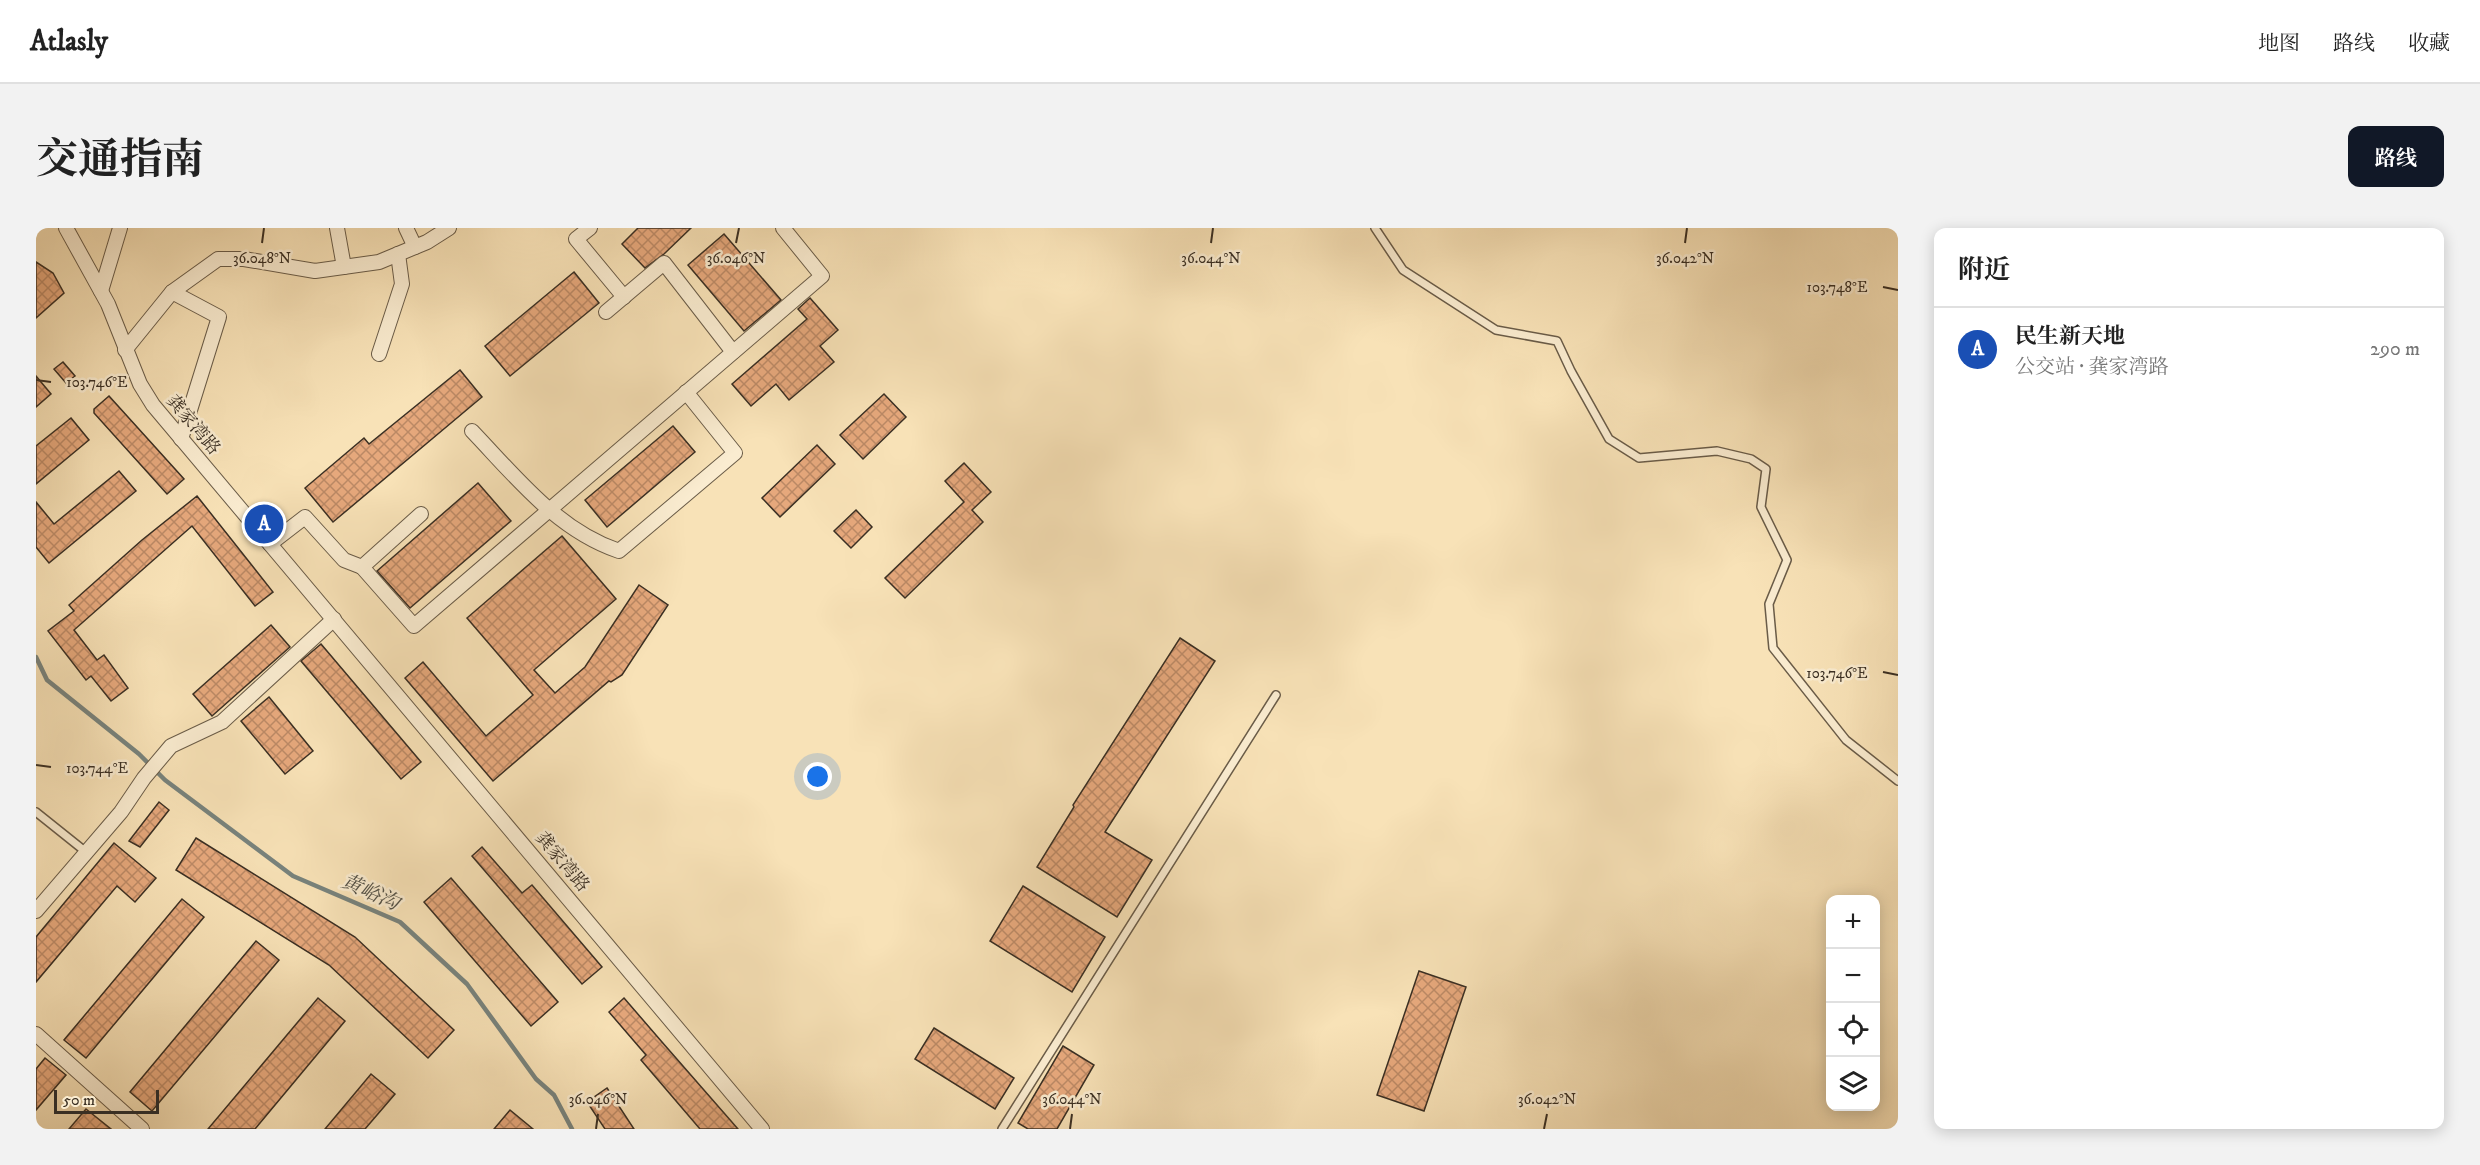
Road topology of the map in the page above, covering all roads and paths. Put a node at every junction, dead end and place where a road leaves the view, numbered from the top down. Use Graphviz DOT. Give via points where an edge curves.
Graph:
graph roads {
  1 [pos="66,228"];
  2 [pos="120,228"];
  3 [pos="337,228"];
  4 [pos="406,228"];
  5 [pos="449,228"];
  6 [pos="590,228"];
  7 [pos="783,228"];
  8 [pos="1375,228"];
  9 [pos="415,247"];
  10 [pos="398,254"];
  11 [pos="344,267"];
  12 [pos="101,291"];
  13 [pos="172,292"];
  14 [pos="624,297"];
  15 [pos="606,312"];
  16 [pos="125,350"];
  17 [pos="733,352"];
  18 [pos="379,354"];
  19 [pos="686,392"];
  20 [pos="472,431"];
  21 [pos="181,439"];
  22 [pos="547,510"];
  23 [pos="421,514"];
  24 [pos="270,544"];
  25 [pos="362,567"];
  26 [pos="334,619"];
  27 [pos="1276,695"];
  28 [pos="1898,781"];
  29 [pos="36,812"];
  30 [pos="86,852"];
  31 [pos="36,911"];
  32 [pos="36,1034"];
  33 [pos="142,1129"];
  34 [pos="762,1129"];
  35 [pos="1002,1129"];
  1 -- 12 [label="street, 龚家湾路"];
  2 -- 12 [label="street"];
  3 -- 11 [label="street"];
  4 -- 9 [label="street"];
  5 -- 9 [label="street"];
  6 -- 14 [label="street" via="576,239"];
  7 -- 17 [label="street" via="822,276"];
  8 -- 28 [label="lane" via="1402,270 1496,330 1557,341 1609,439 1639,458 1718,451 1751,459 1766,469 1761,507 1786,560 1769,604 1773,648 1846,740"];
  9 -- 10 [label="street"];
  10 -- 11 [label="street" via="379,262"];
  10 -- 18 [label="street" via="402,284"];
  11 -- 13 [label="street" via="315,271 219,258"];
  12 -- 16 [label="street, 龚家湾路"];
  13 -- 16 [label="street"];
  13 -- 21 [label="street" via="219,316"];
  14 -- 15 [label="street"];
  14 -- 17 [label="street" via="664,263"];
  16 -- 21 [label="street, 龚家湾路" via="153,405"];
  17 -- 19 [label="street"];
  19 -- 22 [label="street"];
  19 -- 22 [label="street" via="735,453 619,551 596,543"];
  20 -- 22 [label="street"];
  21 -- 24 [label="street, 龚家湾路"];
  22 -- 25 [label="street" via="414,626"];
  23 -- 25 [label="street"];
  24 -- 25 [label="street" via="304,518 344,560"];
  24 -- 26 [label="street, 龚家湾路"];
  26 -- 30 [label="street" via="222,722 171,746"];
  26 -- 34 [label="street, 龚家湾路"];
  27 -- 35 [label="lane"];
  29 -- 30 [label="lane"];
  30 -- 31 [label="street"];
  32 -- 33 [label="street"];
}
